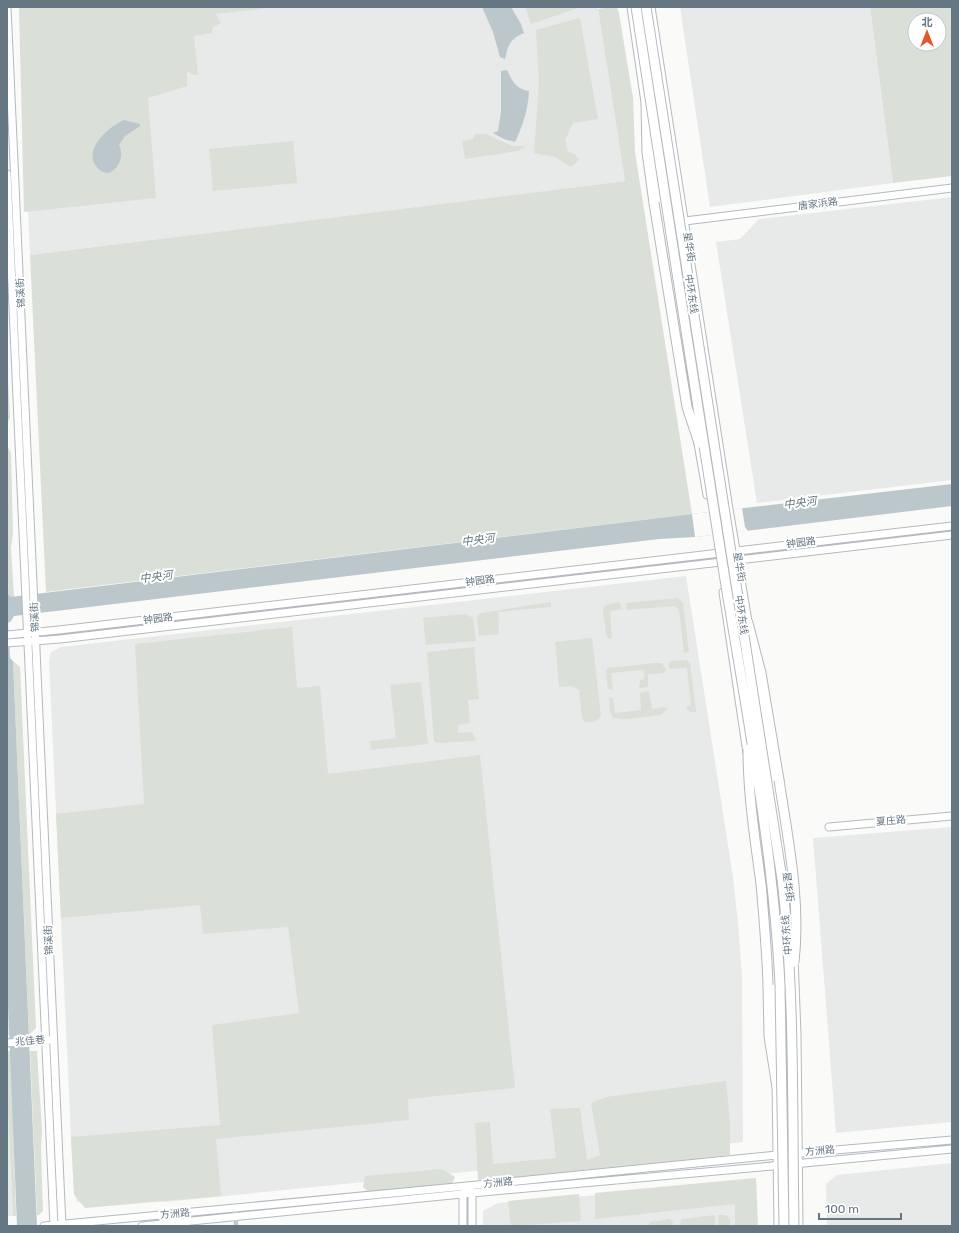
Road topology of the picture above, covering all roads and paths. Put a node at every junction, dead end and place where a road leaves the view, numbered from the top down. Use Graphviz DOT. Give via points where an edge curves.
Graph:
graph roads {
  1 [pos="7,7"];
  2 [pos="631,7"];
  3 [pos="636,7"];
  4 [pos="642,7"];
  5 [pos="646,7"];
  6 [pos="651,7"];
  7 [pos="654,28"];
  8 [pos="646,104"];
  9 [pos="7,174"];
  10 [pos="952,188"];
  11 [pos="7,192"];
  12 [pos="16,197"];
  13 [pos="8,200"];
  14 [pos="685,221"];
  15 [pos="707,468"];
  16 [pos="952,526"];
  17 [pos="952,535"];
  18 [pos="736,551"];
  19 [pos="717,554"];
  20 [pos="737,560"];
  21 [pos="718,562"];
  22 [pos="748,623"];
  23 [pos="27,633"];
  24 [pos="35,633"];
  25 [pos="9,635"];
  26 [pos="36,641"];
  27 [pos="28,642"];
  28 [pos="9,643"];
  29 [pos="747,718"];
  30 [pos="952,816"];
  31 [pos="829,827"];
  32 [pos="791,985"];
  33 [pos="54,1039"];
  34 [pos="46,1040"];
  35 [pos="9,1043"];
  36 [pos="777,1087"];
  37 [pos="952,1140"];
  38 [pos="952,1149"];
  39 [pos="798,1153"];
  40 [pos="777,1155"];
  41 [pos="798,1163"];
  42 [pos="777,1165"];
  43 [pos="467,1186"];
  44 [pos="463,1194"];
  45 [pos="472,1194"];
  46 [pos="235,1208"];
  47 [pos="236,1216"];
  48 [pos="58,1225"];
  49 [pos="44,1226"];
  50 [pos="142,1226"];
  51 [pos="236,1226"];
  52 [pos="463,1226"];
  53 [pos="472,1226"];
  54 [pos="778,1226"];
  55 [pos="784,1226"];
  56 [pos="794,1226"];
  57 [pos="799,1226"];
  1 -- 12 [label="main road, 锦溪街"];
  2 -- 8 [label="main road, 星华街"];
  3 -- 15 [label="highway, 中环东线, bridge"];
  4 -- 7 [label="main road"];
  5 -- 32 [label="highway, 中环东线, bridge" via="772,810 785,906"];
  6 -- 7 [label="main road, 星华街"];
  7 -- 14 [label="main road, 星华街"];
  8 -- 15 [label="highway, bridge" via="647,152 687,406"];
  8 -- 19 [label="main road, 星华街" via="691,405"];
  9 -- 11 [label="main road, 锦溪街"];
  10 -- 14 [label="main road, 唐家浜路"];
  11 -- 12 [label="main road"];
  11 -- 13 [label="main road, 锦溪街"];
  12 -- 13 [label="main road"];
  12 -- 24 [label="main road, 锦溪街"];
  13 -- 23 [label="main road, 锦溪街"];
  14 -- 18 [label="main road, 星华街"];
  15 -- 29 [label="highway, 中环东线, bridge"];
  16 -- 18 [label="main road, 钟园路"];
  17 -- 20 [label="main road, 钟园路"];
  18 -- 19 [label="main road, 钟园路"];
  18 -- 20 [label="main road, 星华街"];
  19 -- 21 [label="main road, 星华街"];
  19 -- 24 [label="main road, 钟园路"];
  20 -- 21 [label="main road, 钟园路"];
  20 -- 22 [label="main road, 星华街"];
  21 -- 26 [label="main road, 钟园路"];
  21 -- 36 [label="main road, 星华街" via="768,907"];
  22 -- 32 [label="highway, bridge" via="761,672 792,865 796,940"];
  22 -- 39 [label="main road, 星华街" via="791,906 797,1027"];
  23 -- 24 [label="main road, 钟园路"];
  23 -- 25 [label="main road, 钟园路"];
  23 -- 27 [label="main road, 锦溪街"];
  24 -- 26 [label="main road, 锦溪街"];
  26 -- 27 [label="main road, 钟园路"];
  26 -- 33 [label="main road, 锦溪街"];
  27 -- 28 [label="main road, 钟园路"];
  27 -- 34 [label="main road, 锦溪街"];
  29 -- 36 [label="highway, bridge" via="748,772 763,908 769,1036"];
  29 -- 55 [label="highway, 中环东线, bridge" via="771,873 778,945"];
  30 -- 31 [label="main road, 夏庄路"];
  32 -- 56 [label="highway, 中环东线, bridge"];
  33 -- 34 [label="main road, 兆佳巷"];
  33 -- 48 [label="main road, 锦溪街"];
  34 -- 35 [label="main road, 兆佳巷"];
  34 -- 48 [label="main road, 锦溪街"];
  36 -- 40 [label="main road, 星华街"];
  37 -- 39 [label="main road, 方洲路"];
  38 -- 41 [label="main road, 方洲路"];
  39 -- 40 [label="main road, 方洲路"];
  39 -- 41 [label="main road, 星华街"];
  40 -- 42 [label="main road, 星华街"];
  40 -- 43 [label="main road, 方洲路"];
  41 -- 42 [label="main road, 方洲路"];
  41 -- 57 [label="main road, 星华街"];
  42 -- 45 [label="main road, 方洲路"];
  42 -- 54 [label="main road, 星华街"];
  43 -- 44 [label="main road"];
  43 -- 45 [label="main road"];
  43 -- 46 [label="main road, 方洲路"];
  44 -- 45 [label="main road, 方洲路"];
  44 -- 47 [label="main road, 方洲路"];
  44 -- 52 [label="main road"];
  45 -- 53 [label="main road"];
  46 -- 47 [label="street"];
  46 -- 48 [label="main road, 方洲路"];
  47 -- 50 [label="main road, 方洲路"];
  47 -- 51 [label="street"];
  48 -- 49 [label="main road, 方洲路"];
}
